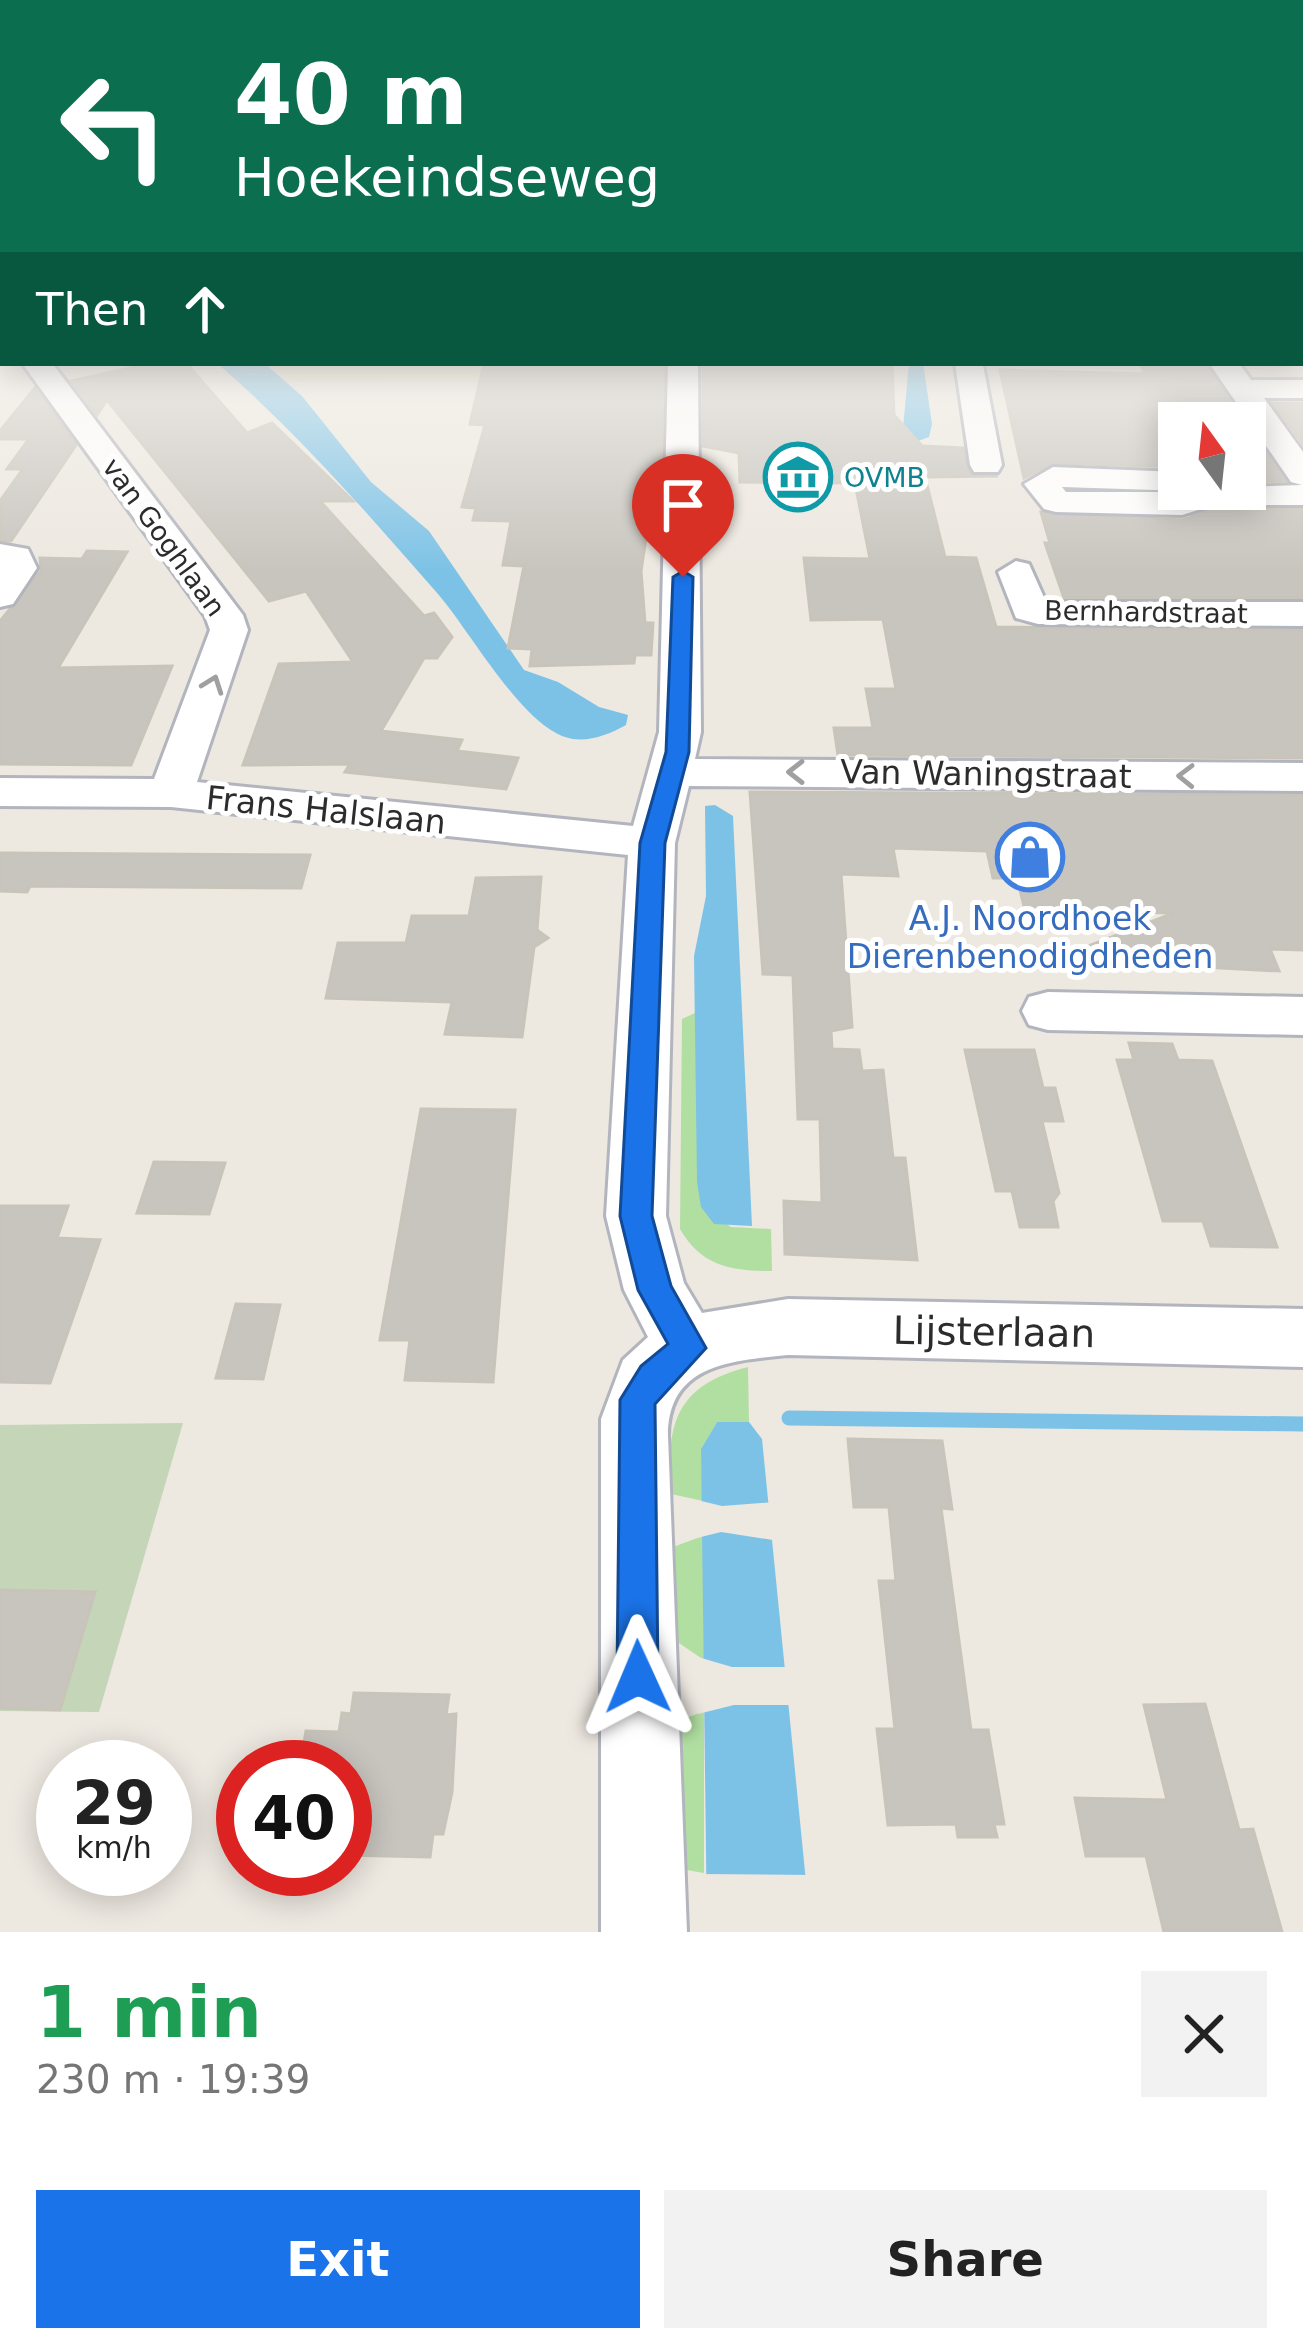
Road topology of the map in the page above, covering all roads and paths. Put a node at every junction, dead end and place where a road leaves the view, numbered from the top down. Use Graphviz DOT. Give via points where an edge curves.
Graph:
graph roads {
  1 [pos="58,391"];
  2 [pos="683,391"];
  3 [pos="973,391"];
  4 [pos="1248,391"];
  5 [pos="986,465"];
  6 [pos="1303,475"];
  7 [pos="1266,493"];
  8 [pos="1303,495"];
  9 [pos="0,555"];
  10 [pos="1016,572"];
  11 [pos="0,596"];
  12 [pos="1303,614"];
  13 [pos="669,772"];
  14 [pos="1303,777"];
  15 [pos="0,792"];
  16 [pos="170,793"];
  17 [pos="652,843"];
  18 [pos="1048,1011"];
  19 [pos="1303,1016"];
  20 [pos="1303,1338"];
  21 [pos="688,1348"];
  22 [pos="644,1932"];
  16 -- 1 [label="street, van Goghlaan, one-way" via="230,629"];
  2 -- 13 [label="street" via="680,732"];
  3 -- 5 [label="street"];
  4 -- 6 [label="street"];
  7 -- 8 [label="street"];
  9 -- 11 [label="street" via="15,557 19,568"];
  10 -- 12 [label="street, Bernhardstraat" via="1038,613"];
  14 -- 13 [label="street, Van Waningstraat, one-way"];
  13 -- 17 [label="street"];
  15 -- 16 [label="street, Frans Halslaan"];
  16 -- 17 [label="street, Frans Halslaan"];
  17 -- 21 [label="street" via="636,1216 655,1290"];
  18 -- 19 [label="street"];
  20 -- 21 [label="street, Lijsterlaan" via="788,1327 711,1337"];
  21 -- 22 [label="street" via="638,1400"];
}
